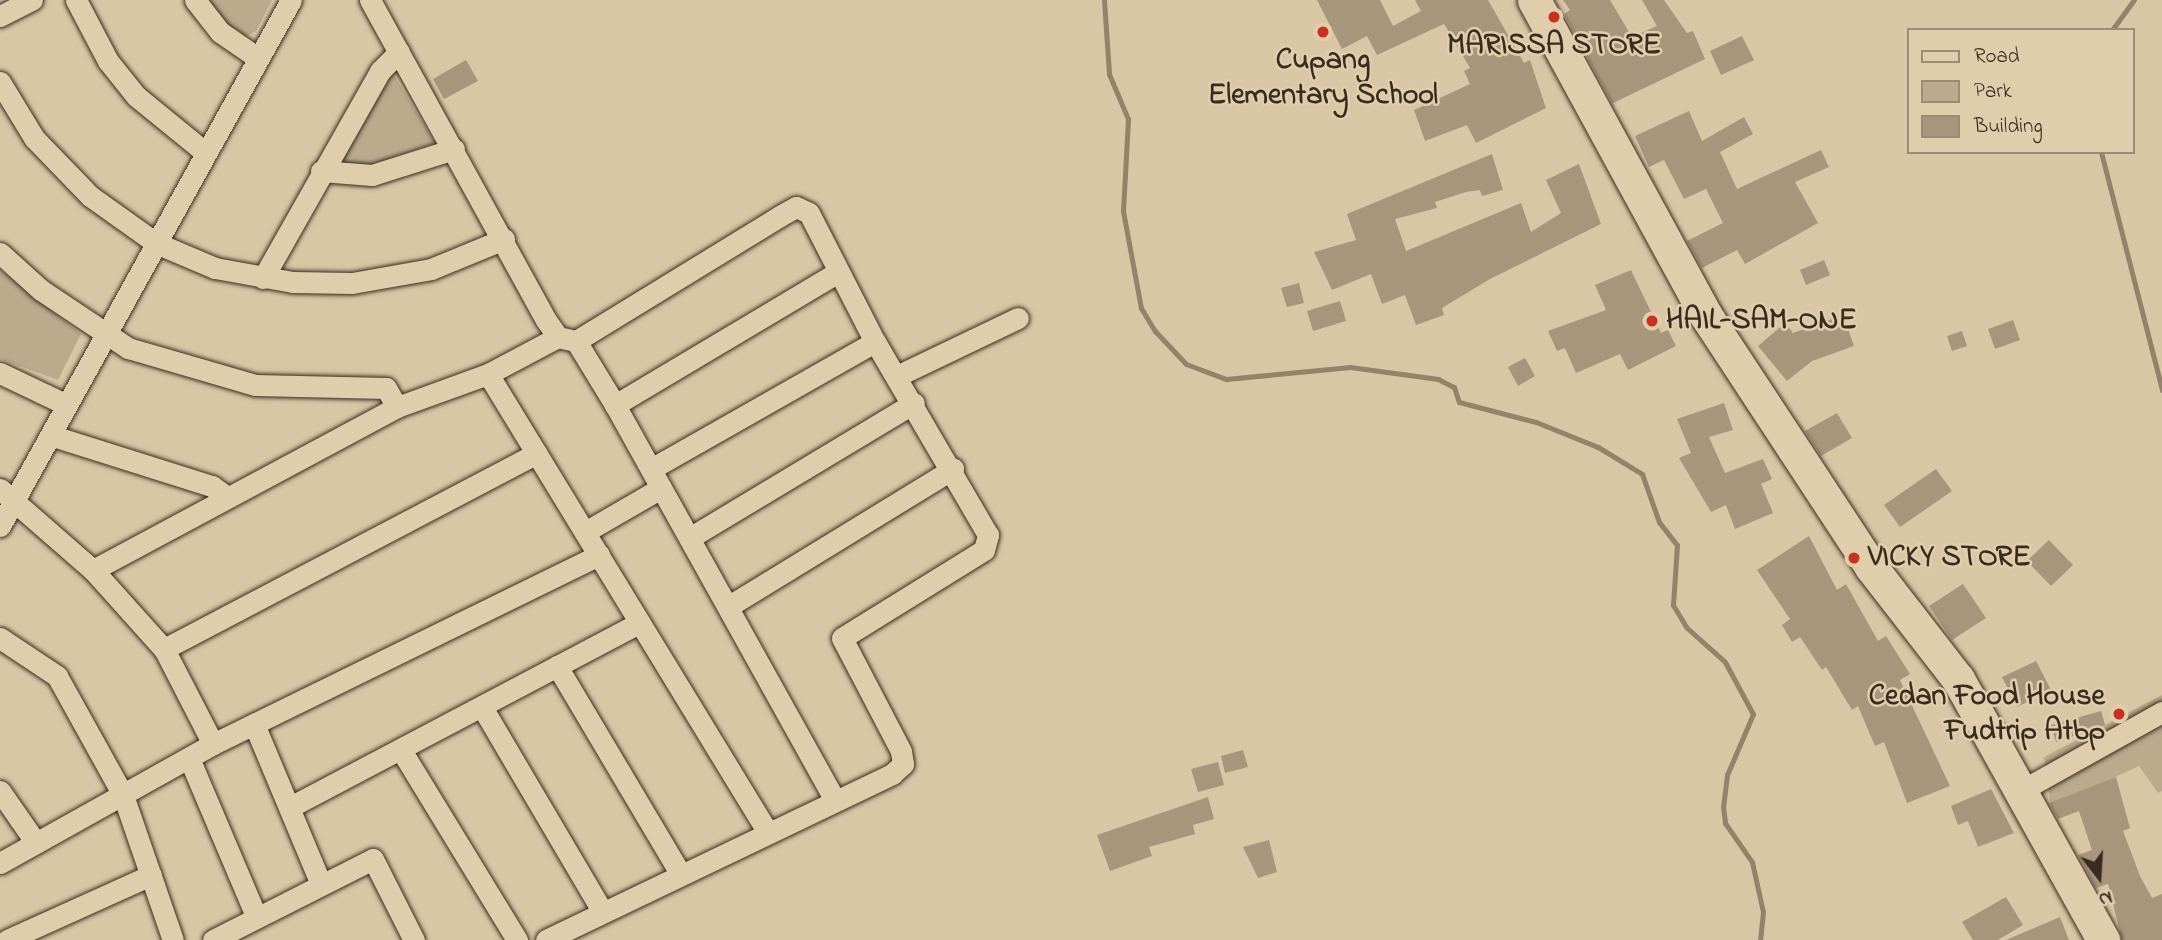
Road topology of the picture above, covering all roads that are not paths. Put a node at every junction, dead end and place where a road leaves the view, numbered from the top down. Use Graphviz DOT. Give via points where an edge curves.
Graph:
graph roads {
  1 [pos="32,0"];
  2 [pos="76,0"];
  3 [pos="195,0"];
  4 [pos="291,0"];
  5 [pos="370,0"];
  6 [pos="1534,0"];
  7 [pos="0,16"];
  8 [pos="399,52"];
  9 [pos="258,58"];
  10 [pos="0,82"];
  11 [pos="454,149"];
  12 [pos="206,153"];
  13 [pos="321,171"];
  14 [pos="504,239"];
  15 [pos="156,243"];
  16 [pos="0,253"];
  17 [pos="838,272"];
  18 [pos="263,278"];
  19 [pos="1018,318"];
  20 [pos="103,335"];
  21 [pos="567,339"];
  22 [pos="875,342"];
  23 [pos="0,373"];
  24 [pos="488,374"];
  25 [pos="897,376"];
  26 [pos="914,403"];
  27 [pos="65,404"];
  28 [pos="615,405"];
  29 [pos="397,407"];
  30 [pos="53,436"];
  31 [pos="537,453"];
  32 [pos="953,469"];
  33 [pos="656,478"];
  34 [pos="7,494"];
  35 [pos="227,497"];
  36 [pos="0,526"];
  37 [pos="585,532"];
  38 [pos="691,537"];
  39 [pos="599,555"];
  40 [pos="93,570"];
  41 [pos="729,606"];
  42 [pos="639,623"];
  43 [pos="0,638"];
  44 [pos="164,649"];
  45 [pos="557,666"];
  46 [pos="482,706"];
  47 [pos="2162,712"];
  48 [pos="254,724"];
  49 [pos="213,744"];
  50 [pos="401,750"];
  51 [pos="188,758"];
  52 [pos="2024,789"];
  53 [pos="0,791"];
  54 [pos="123,794"];
  55 [pos="834,799"];
  56 [pos="290,807"];
  57 [pos="767,831"];
  58 [pos="36,843"];
  59 [pos="0,863"];
  60 [pos="680,873"];
  61 [pos="150,875"];
  62 [pos="321,884"];
  63 [pos="602,911"];
  64 [pos="256,916"];
  65 [pos="7,940"];
  66 [pos="173,940"];
  67 [pos="213,940"];
  68 [pos="414,940"];
  69 [pos="517,940"];
  70 [pos="545,940"];
  71 [pos="2103,940"];
  1 -- 7 [label="street"];
  2 -- 12 [label="street" via="108,61 136,96"];
  3 -- 9 [label="street" via="220,32"];
  4 -- 9 [label="street"];
  5 -- 8 [label="street"];
  6 -- 52 [label="main road" via="1734,360 1871,567 1958,679"];
  8 -- 11 [label="street"];
  8 -- 13 [label="street" via="380,71"];
  9 -- 12 [label="street"];
  10 -- 15 [label="street" via="34,138 72,181"];
  11 -- 13 [label="street" via="390,172 355,176"];
  11 -- 14 [label="street"];
  12 -- 15 [label="street"];
  13 -- 18 [label="street"];
  14 -- 18 [label="street" via="453,262 381,280 322,284"];
  14 -- 21 [label="street"];
  15 -- 18 [label="street" via="215,268"];
  15 -- 20 [label="street"];
  16 -- 20 [label="street"];
  17 -- 21 [label="street" via="808,213 796,207"];
  17 -- 22 [label="street"];
  17 -- 28 [label="street"];
  19 -- 25 [label="street"];
  20 -- 27 [label="street"];
  20 -- 29 [label="street" via="168,363 225,380 284,388 386,388"];
  21 -- 24 [label="street"];
  21 -- 28 [label="street"];
  22 -- 25 [label="street"];
  22 -- 33 [label="street"];
  23 -- 27 [label="street"];
  24 -- 29 [label="street"];
  24 -- 31 [label="street"];
  25 -- 26 [label="street"];
  26 -- 32 [label="street"];
  26 -- 38 [label="street"];
  27 -- 30 [label="street"];
  28 -- 33 [label="street"];
  29 -- 35 [label="street"];
  30 -- 34 [label="street"];
  30 -- 35 [label="street" via="212,486"];
  31 -- 37 [label="street"];
  31 -- 44 [label="street"];
  32 -- 41 [label="street"];
  32 -- 55 [label="street" via="984,520 984,550 842,638 903,764"];
  33 -- 37 [label="street"];
  33 -- 38 [label="street"];
  34 -- 36 [label="street"];
  34 -- 40 [label="street"];
  35 -- 40 [label="street"];
  37 -- 39 [label="street"];
  38 -- 41 [label="street"];
  39 -- 42 [label="street"];
  39 -- 48 [label="street"];
  40 -- 44 [label="street"];
  41 -- 55 [label="street"];
  42 -- 45 [label="street"];
  42 -- 57 [label="street"];
  43 -- 54 [label="street" via="57,676"];
  44 -- 49 [label="street"];
  45 -- 46 [label="street"];
  45 -- 60 [label="street"];
  46 -- 50 [label="street"];
  46 -- 63 [label="street"];
  47 -- 52 [label="street"];
  48 -- 49 [label="street"];
  48 -- 56 [label="street"];
  49 -- 51 [label="street"];
  50 -- 56 [label="street"];
  50 -- 69 [label="street"];
  51 -- 54 [label="street"];
  51 -- 64 [label="street"];
  52 -- 71 [label="main road"];
  53 -- 58 [label="street"];
  54 -- 58 [label="street"];
  54 -- 61 [label="street"];
  55 -- 57 [label="street"];
  56 -- 62 [label="street"];
  57 -- 60 [label="street"];
  58 -- 59 [label="street"];
  60 -- 63 [label="street"];
  61 -- 65 [label="street"];
  61 -- 66 [label="street"];
  62 -- 64 [label="street"];
  62 -- 68 [label="street" via="373,859"];
  63 -- 70 [label="street"];
  64 -- 67 [label="street"];
}
